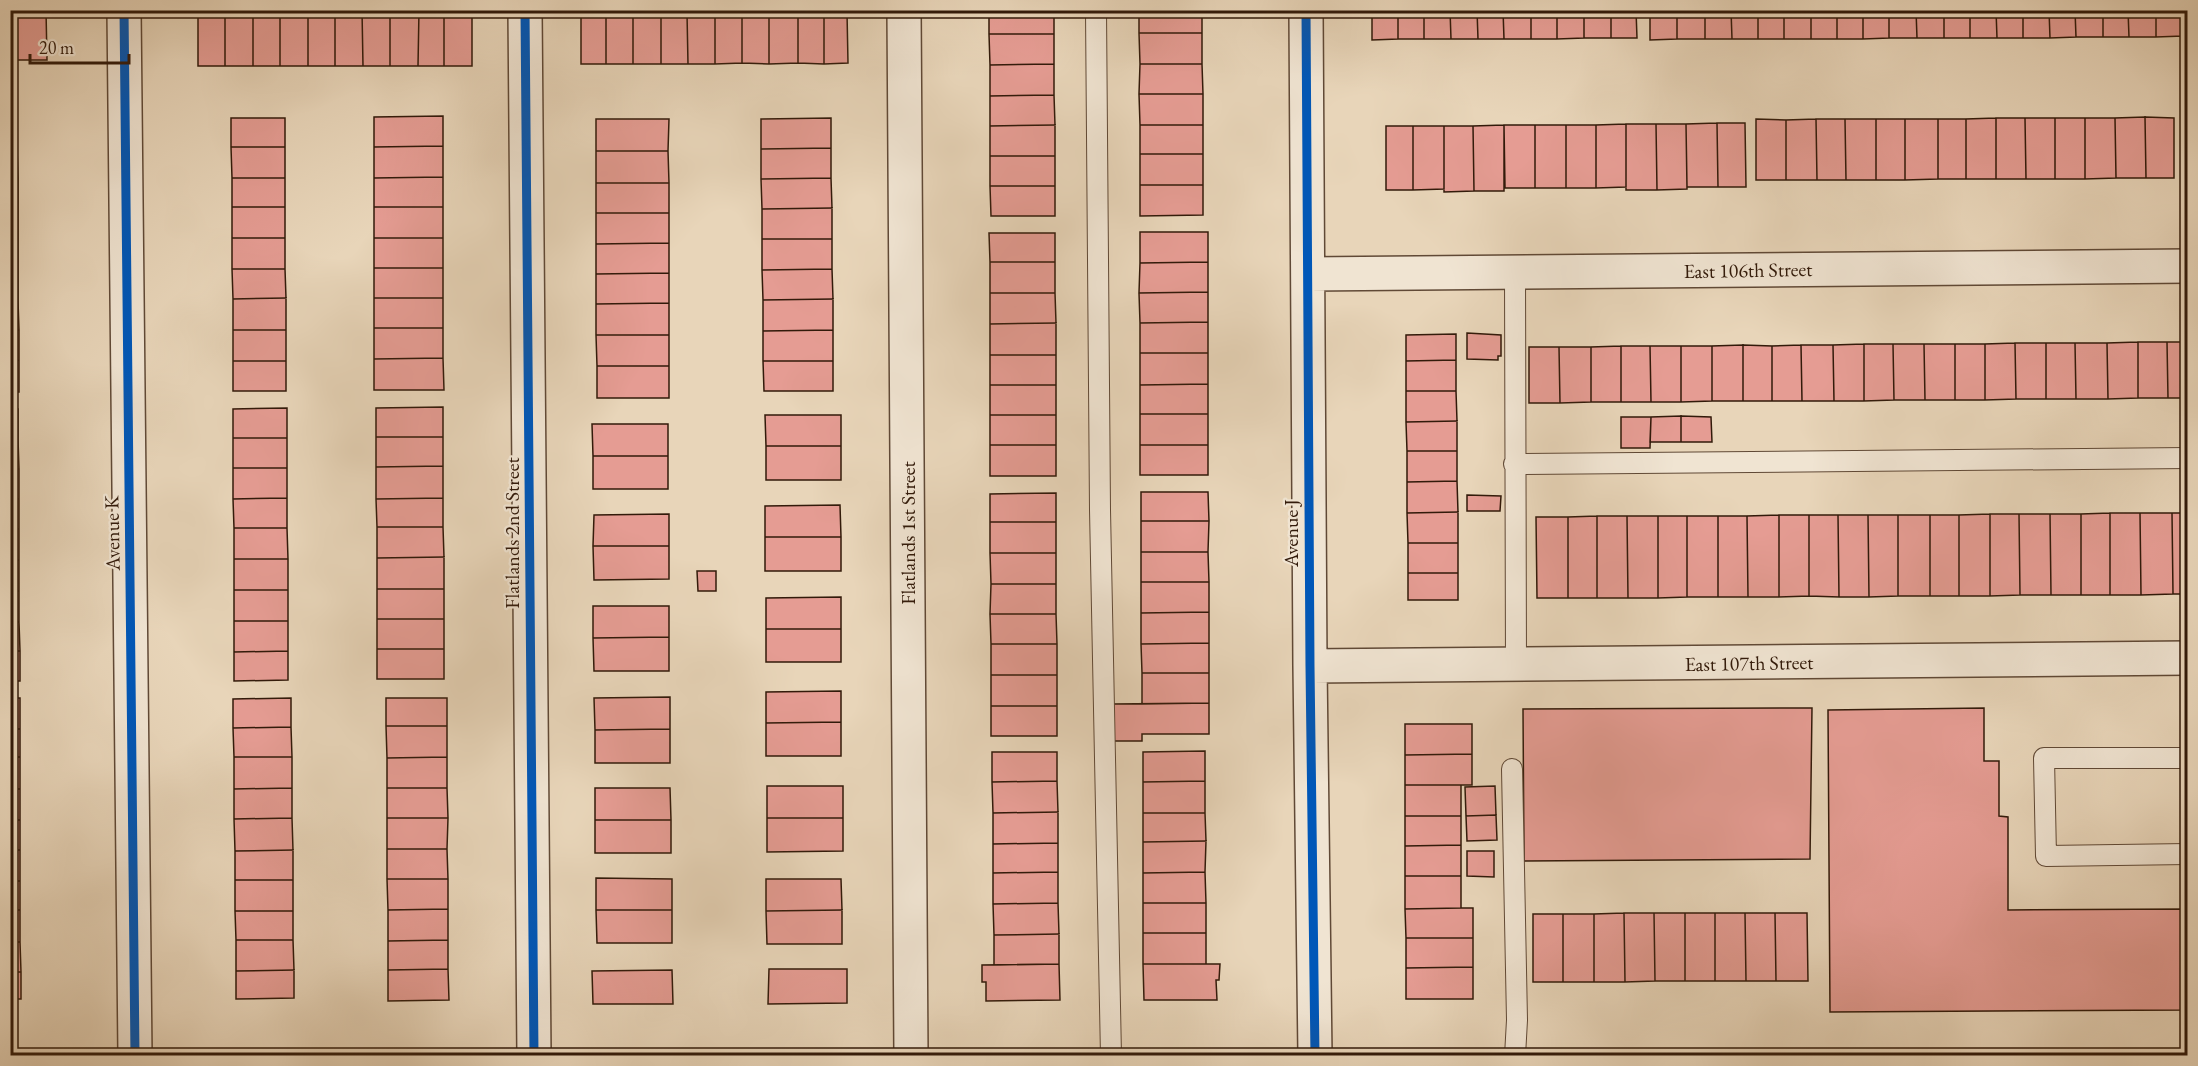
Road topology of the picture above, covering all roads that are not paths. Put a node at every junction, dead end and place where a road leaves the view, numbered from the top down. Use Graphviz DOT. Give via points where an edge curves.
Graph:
graph roads {
  1 [pos="124,10"];
  2 [pos="525,10"];
  3 [pos="904,10"];
  4 [pos="1096,10"];
  5 [pos="1306,10"];
  6 [pos="2187,266"];
  7 [pos="1515,273"];
  8 [pos="1308,274"];
  9 [pos="2187,458"];
  10 [pos="1514,464"];
  11 [pos="2187,658"];
  12 [pos="1516,665"];
  13 [pos="1310,666"];
  14 [pos="2187,758"];
  15 [pos="1512,769"];
  16 [pos="2187,854"];
  17 [pos="135,1056"];
  18 [pos="534,1056"];
  19 [pos="911,1056"];
  20 [pos="1111,1056"];
  21 [pos="1315,1056"];
  22 [pos="1515,1056"];
  1 -- 17 [label="street, Avenue K"];
  2 -- 18 [label="street, Flatlands 2nd Street"];
  3 -- 19 [label="street, Flatlands 1st Street"];
  4 -- 20 [label="lane" via="1100,510"];
  5 -- 8 [label="street, Avenue J"];
  6 -- 7 [label="street, East 106th Street"];
  7 -- 8 [label="street, East 106th Street"];
  7 -- 10 [label="lane"];
  8 -- 13 [label="street, Avenue J"];
  9 -- 10 [label="lane"];
  10 -- 12 [label="lane"];
  11 -- 12 [label="street, East 107th Street"];
  12 -- 13 [label="street, East 107th Street"];
  13 -- 21 [label="street, Avenue J"];
  14 -- 16 [label="lane" via="2044,758 2046,856"];
  15 -- 22 [label="lane"];
}
